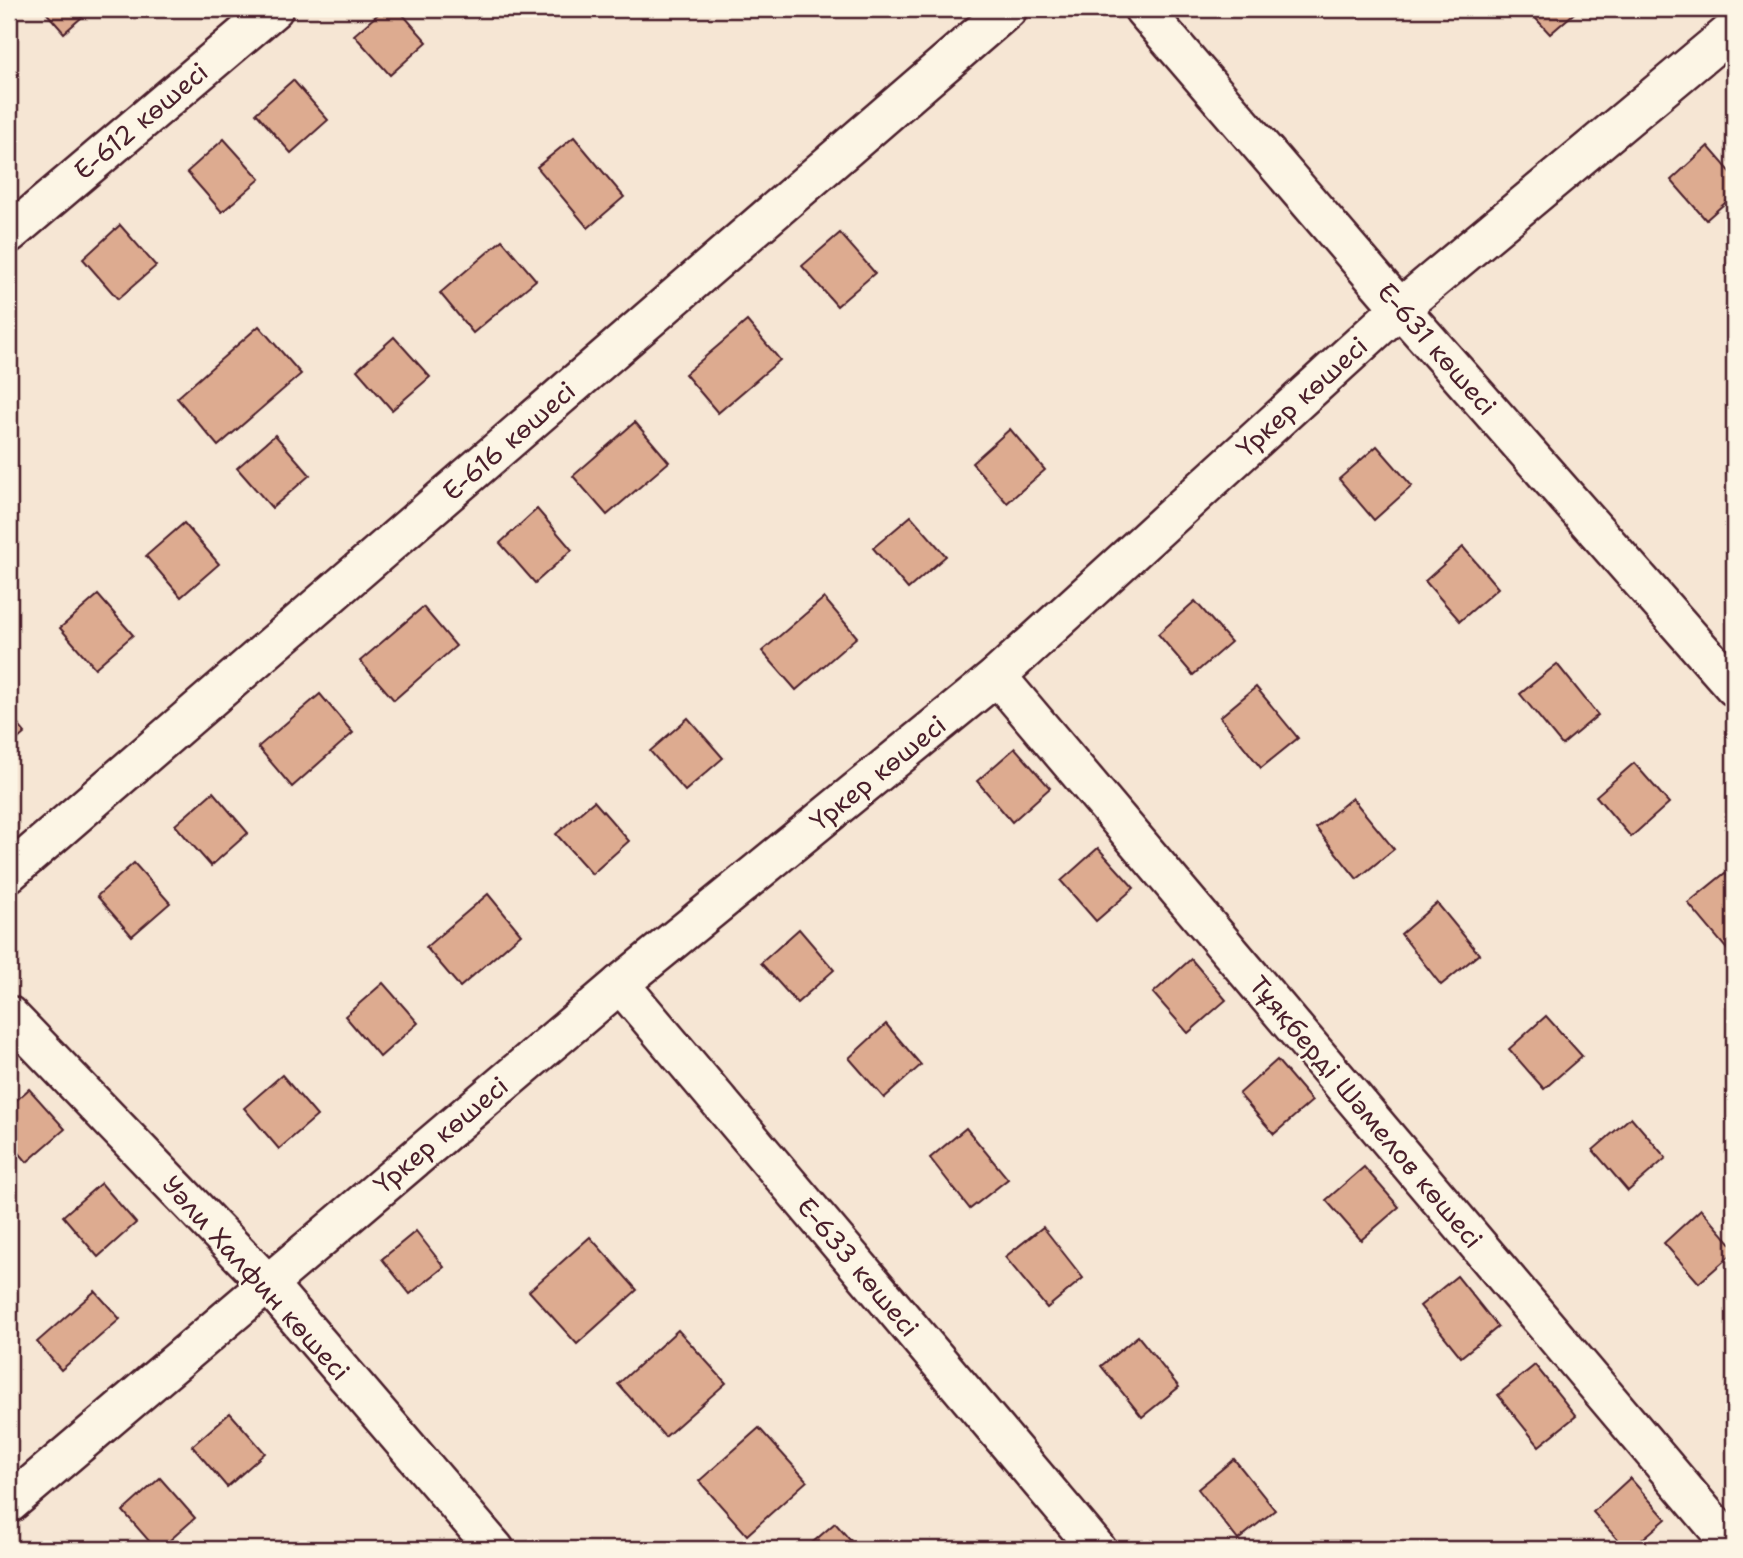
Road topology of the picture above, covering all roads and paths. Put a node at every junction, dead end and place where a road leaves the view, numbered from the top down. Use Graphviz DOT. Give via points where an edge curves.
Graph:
graph roads {
  1 [pos="274,9"];
  2 [pos="1008,9"];
  3 [pos="1143,9"];
  4 [pos="1734,29"];
  5 [pos="9,234"];
  6 [pos="1400,308"];
  7 [pos="997,676"];
  8 [pos="1732,679"];
  9 [pos="9,873"];
  10 [pos="620,984"];
  11 [pos="9,1015"];
  12 [pos="267,1283"];
  13 [pos="9,1504"];
  14 [pos="1734,1548"];
  15 [pos="495,1549"];
  16 [pos="1097,1549"];
  1 -- 5 [label="street, Е-612 көшесі"];
  2 -- 9 [label="street, Е-616 көшесі"];
  3 -- 6 [label="street, Е-631 көшесі"];
  4 -- 6 [label="street, Үркер көшесі"];
  6 -- 7 [label="street, Үркер көшесі"];
  6 -- 8 [label="street, Е-631 көшесі"];
  7 -- 10 [label="street, Үркер көшесі"];
  7 -- 14 [label="street, Тұяқберді Шәмелов көшесі"];
  10 -- 12 [label="street, Үркер көшесі"];
  10 -- 16 [label="street, Е-633 көшесі"];
  11 -- 12 [label="street, Уәли Халфин көшесі"];
  12 -- 13 [label="street, Үркер көшесі"];
  12 -- 15 [label="street, Уәли Халфин көшесі"];
}
